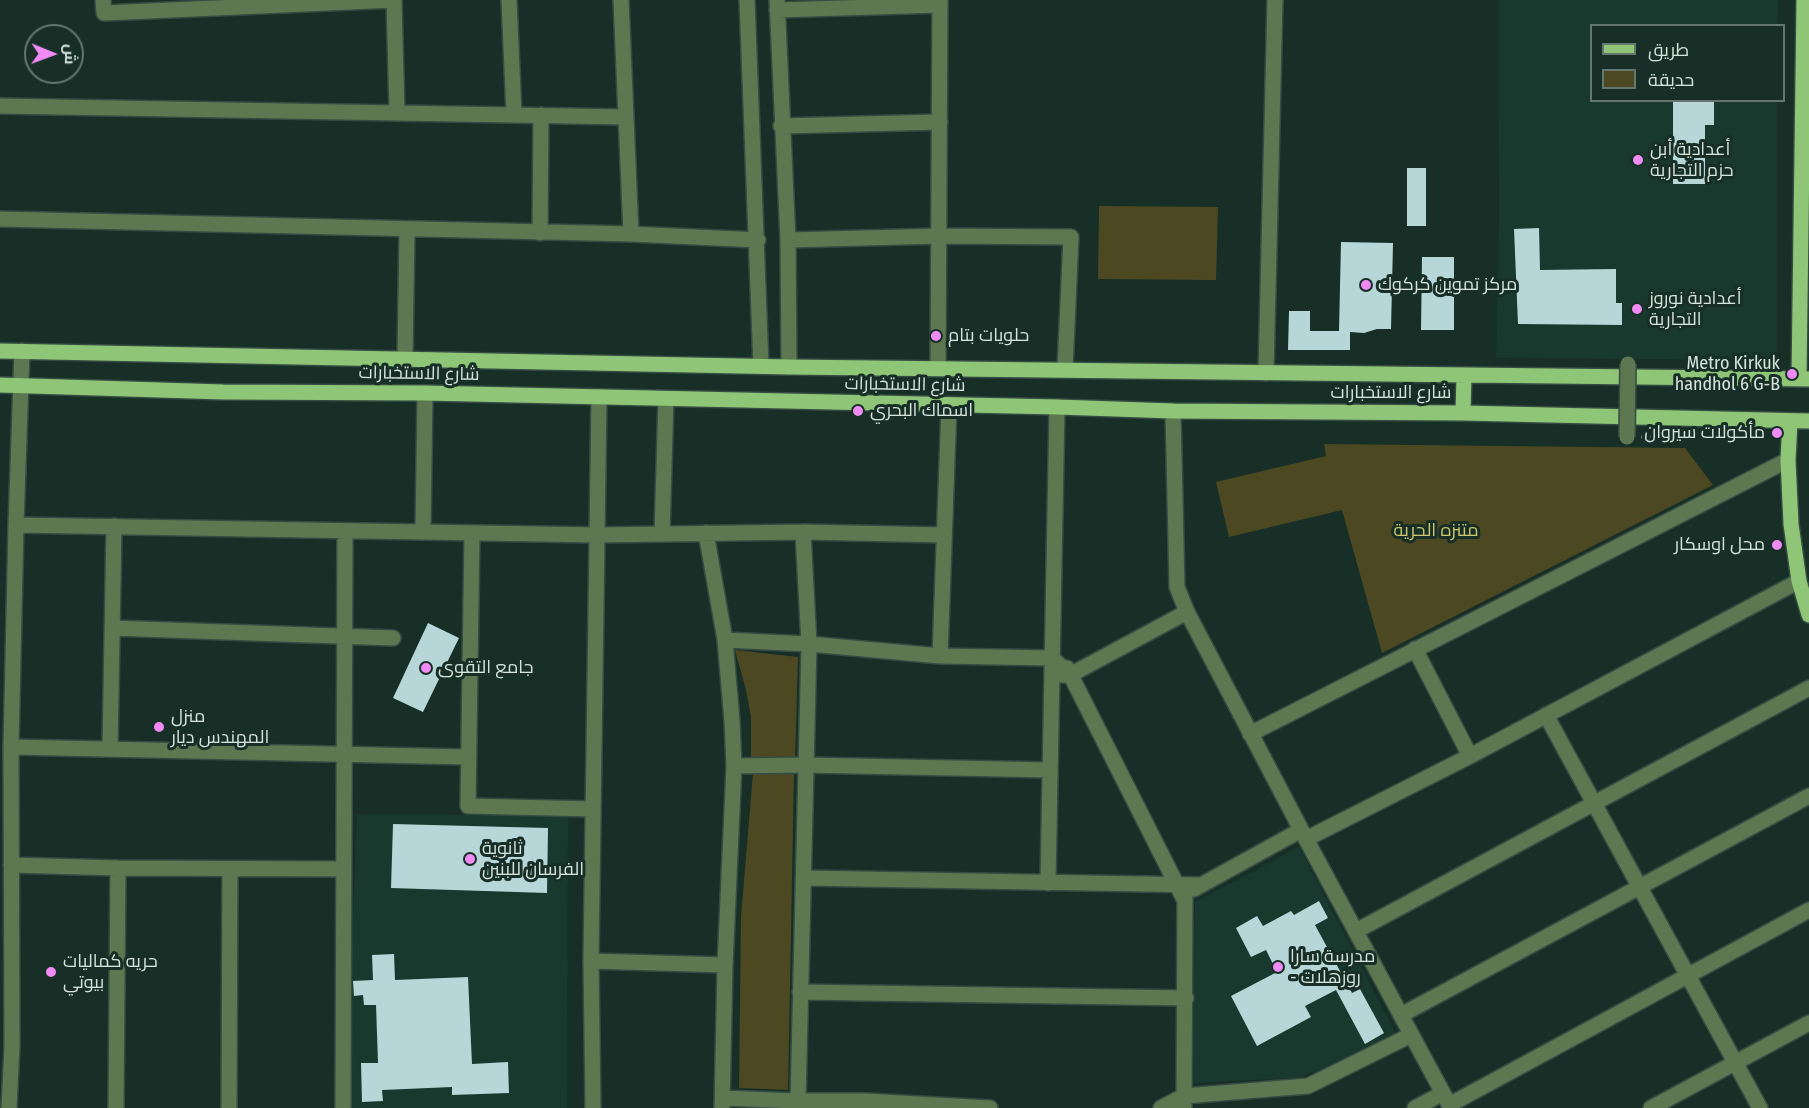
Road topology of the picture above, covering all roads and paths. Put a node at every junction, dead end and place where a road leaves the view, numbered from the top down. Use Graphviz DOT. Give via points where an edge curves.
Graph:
graph roads {
  1 [pos="103,0"];
  2 [pos="394,0"];
  3 [pos="509,0"];
  4 [pos="621,0"];
  5 [pos="747,0"];
  6 [pos="1275,0"];
  7 [pos="1804,0"];
  8 [pos="940,3"];
  9 [pos="777,5"];
  10 [pos="0,106"];
  11 [pos="397,113"];
  12 [pos="514,115"];
  13 [pos="541,115"];
  14 [pos="625,117"];
  15 [pos="940,122"];
  16 [pos="782,126"];
  17 [pos="0,219"];
  18 [pos="407,230"];
  19 [pos="540,233"];
  20 [pos="631,234"];
  21 [pos="939,236"];
  22 [pos="758,240"];
  23 [pos="788,240"];
  24 [pos="0,351"];
  25 [pos="22,351"];
  26 [pos="405,358"];
  27 [pos="1628,364"];
  28 [pos="761,366"];
  29 [pos="789,367"];
  30 [pos="938,368"];
  31 [pos="1065,369"];
  32 [pos="1266,373"];
  33 [pos="1464,376"];
  34 [pos="1804,379"];
  35 [pos="0,385"];
  36 [pos="21,386"];
  37 [pos="425,393"];
  38 [pos="599,398"];
  39 [pos="666,399"];
  40 [pos="949,406"];
  41 [pos="1057,407"];
  42 [pos="1173,411"];
  43 [pos="1463,413"];
  44 [pos="1790,421"];
  45 [pos="1809,421"];
  46 [pos="1627,437"];
  47 [pos="1665,437"];
  48 [pos="1788,460"];
  49 [pos="16,525"];
  50 [pos="114,526"];
  51 [pos="345,531"];
  52 [pos="423,532"];
  53 [pos="803,532"];
  54 [pos="472,533"];
  55 [pos="706,533"];
  56 [pos="662,534"];
  57 [pos="944,534"];
  58 [pos="597,535"];
  59 [pos="1799,581"];
  60 [pos="1187,612"];
  61 [pos="1809,615"];
  62 [pos="112,628"];
  63 [pos="344,636"];
  64 [pos="393,638"];
  65 [pos="725,640"];
  66 [pos="1053,641"];
  67 [pos="809,644"];
  68 [pos="1415,649"];
  69 [pos="940,656"];
  70 [pos="1052,658"];
  71 [pos="1070,675"];
  72 [pos="1052,676"];
  73 [pos="1809,688"];
  74 [pos="1546,715"];
  75 [pos="1250,734"];
  76 [pos="11,747"];
  77 [pos="110,749"];
  78 [pos="344,754"];
  79 [pos="1470,756"];
  80 [pos="468,757"];
  81 [pos="805,765"];
  82 [pos="734,766"];
  83 [pos="1050,770"];
  84 [pos="1809,796"];
  85 [pos="6,802"];
  86 [pos="1594,802"];
  87 [pos="593,809"];
  88 [pos="1304,835"];
  89 [pos="11,865"];
  90 [pos="118,868"];
  91 [pos="230,868"];
  92 [pos="343,869"];
  93 [pos="804,878"];
  94 [pos="1047,883"];
  95 [pos="1640,887"];
  96 [pos="1183,891"];
  97 [pos="1809,910"];
  98 [pos="6,921"];
  99 [pos="1356,931"];
  100 [pos="591,961"];
  101 [pos="725,965"];
  102 [pos="1688,976"];
  103 [pos="800,993"];
  104 [pos="1185,998"];
  105 [pos="1401,1015"];
  106 [pos="1809,1023"];
  107 [pos="1411,1035"];
  108 [pos="6,1046"];
  109 [pos="1735,1063"];
  110 [pos="798,1101"];
  111 [pos="1184,1102"];
  112 [pos="1448,1102"];
  113 [pos="723,1103"];
  114 [pos="865,1104"];
  115 [pos="9,1108"];
  116 [pos="116,1108"];
  117 [pos="229,1108"];
  118 [pos="343,1108"];
  119 [pos="593,1108"];
  120 [pos="978,1108"];
  121 [pos="990,1108"];
  122 [pos="1161,1108"];
  123 [pos="1415,1108"];
  124 [pos="1651,1108"];
  125 [pos="1760,1108"];
  1 -- 2 [label="street" via="104,13"];
  2 -- 11 [label="street"];
  3 -- 12 [label="street"];
  4 -- 14 [label="street"];
  5 -- 22 [label="street"];
  6 -- 32 [label="street"];
  7 -- 34 [label="main road"];
  8 -- 9 [label="street"];
  8 -- 15 [label="street"];
  9 -- 16 [label="street"];
  10 -- 11 [label="street"];
  11 -- 12 [label="street"];
  12 -- 13 [label="street"];
  13 -- 14 [label="street"];
  13 -- 19 [label="street"];
  14 -- 20 [label="street"];
  15 -- 16 [label="street"];
  15 -- 21 [label="street"];
  16 -- 23 [label="street"];
  17 -- 18 [label="street"];
  18 -- 19 [label="street"];
  18 -- 26 [label="street"];
  19 -- 20 [label="street"];
  20 -- 22 [label="street"];
  21 -- 23 [label="street"];
  21 -- 30 [label="street"];
  21 -- 31 [label="street" via="1071,237"];
  22 -- 28 [label="street"];
  23 -- 29 [label="street"];
  24 -- 25 [label="main road, شارع الاستخبارات"];
  25 -- 26 [label="main road, شارع الاستخبارات"];
  25 -- 36 [label="street"];
  26 -- 28 [label="main road, شارع الاستخبارات"];
  27 -- 46 [label="street, bridge"];
  28 -- 29 [label="main road, شارع الاستخبارات"];
  29 -- 30 [label="main road, شارع الاستخبارات"];
  30 -- 31 [label="main road, شارع الاستخبارات"];
  31 -- 32 [label="main road, شارع الاستخبارات"];
  32 -- 33 [label="main road, شارع الاستخبارات"];
  33 -- 34 [label="main road, شارع الاستخبارات"];
  33 -- 43 [label="main road"];
  35 -- 36 [label="main road, شارع الاستخبارات"];
  36 -- 37 [label="main road, شارع الاستخبارات"];
  36 -- 49 [label="street"];
  37 -- 38 [label="main road, شارع الاستخبارات"];
  37 -- 52 [label="street"];
  38 -- 39 [label="main road, شارع الاستخبارات"];
  38 -- 58 [label="street"];
  39 -- 40 [label="main road, شارع الاستخبارات"];
  39 -- 56 [label="street"];
  40 -- 41 [label="main road, شارع الاستخبارات"];
  40 -- 57 [label="street"];
  41 -- 42 [label="main road, شارع الاستخبارات"];
  41 -- 66 [label="street"];
  42 -- 43 [label="main road, شارع الاستخبارات"];
  42 -- 60 [label="street" via="1177,587"];
  43 -- 44 [label="main road, شارع الاستخبارات"];
  44 -- 45 [label="main road, شارع الاستخبارات"];
  44 -- 48 [label="main road"];
  46 -- 47 [label="path"];
  48 -- 59 [label="main road"];
  48 -- 68 [label="street"];
  49 -- 50 [label="street"];
  49 -- 76 [label="street"];
  50 -- 51 [label="street"];
  50 -- 62 [label="street"];
  51 -- 52 [label="street"];
  51 -- 63 [label="street"];
  52 -- 54 [label="street"];
  53 -- 55 [label="street"];
  53 -- 57 [label="street"];
  53 -- 67 [label="street"];
  54 -- 58 [label="street"];
  54 -- 80 [label="street"];
  55 -- 56 [label="street"];
  55 -- 65 [label="street"];
  56 -- 58 [label="street"];
  57 -- 69 [label="street"];
  58 -- 87 [label="street"];
  59 -- 61 [label="main road"];
  59 -- 74 [label="street"];
  60 -- 71 [label="street"];
  60 -- 75 [label="street"];
  62 -- 63 [label="street"];
  62 -- 77 [label="street"];
  63 -- 64 [label="street"];
  63 -- 78 [label="street"];
  65 -- 67 [label="street"];
  65 -- 82 [label="street"];
  66 -- 70 [label="street"];
  66 -- 71 [label="street"];
  67 -- 69 [label="street"];
  67 -- 81 [label="street"];
  68 -- 75 [label="street"];
  68 -- 79 [label="street"];
  69 -- 70 [label="street"];
  70 -- 71 [label="street"];
  70 -- 72 [label="street"];
  71 -- 72 [label="street"];
  71 -- 96 [label="street"];
  72 -- 83 [label="street"];
  73 -- 86 [label="street"];
  74 -- 79 [label="street"];
  74 -- 86 [label="street"];
  75 -- 88 [label="street"];
  76 -- 77 [label="street"];
  76 -- 85 [label="street"];
  77 -- 78 [label="street"];
  78 -- 80 [label="street"];
  78 -- 92 [label="street"];
  79 -- 88 [label="street"];
  80 -- 87 [label="street" via="468,806"];
  81 -- 82 [label="street"];
  81 -- 83 [label="street"];
  81 -- 93 [label="street"];
  82 -- 101 [label="street"];
  83 -- 94 [label="street"];
  84 -- 95 [label="street"];
  85 -- 89 [label="street"];
  86 -- 95 [label="street"];
  86 -- 99 [label="street"];
  87 -- 100 [label="street"];
  88 -- 96 [label="street"];
  88 -- 99 [label="street"];
  89 -- 90 [label="street"];
  89 -- 98 [label="street"];
  90 -- 91 [label="street"];
  90 -- 116 [label="street"];
  91 -- 92 [label="street"];
  91 -- 117 [label="street"];
  92 -- 118 [label="street"];
  93 -- 94 [label="street"];
  93 -- 103 [label="street"];
  94 -- 96 [label="street"];
  95 -- 102 [label="street"];
  95 -- 105 [label="street"];
  96 -- 104 [label="street"];
  97 -- 102 [label="street"];
  98 -- 108 [label="street"];
  99 -- 105 [label="street"];
  100 -- 101 [label="street"];
  100 -- 119 [label="street"];
  101 -- 113 [label="street"];
  102 -- 109 [label="street"];
  102 -- 112 [label="street"];
  103 -- 104 [label="street"];
  103 -- 110 [label="street"];
  104 -- 111 [label="street"];
  105 -- 107 [label="street"];
  106 -- 109 [label="street"];
  107 -- 111 [label="street" via="1308,1086"];
  107 -- 112 [label="street"];
  108 -- 115 [label="street"];
  109 -- 124 [label="street"];
  109 -- 125 [label="street"];
  110 -- 113 [label="street"];
  110 -- 114 [label="street"];
  111 -- 122 [label="street"];
  112 -- 123 [label="street"];
  114 -- 120 [label="street"];
  120 -- 121 [label="street"];
}
